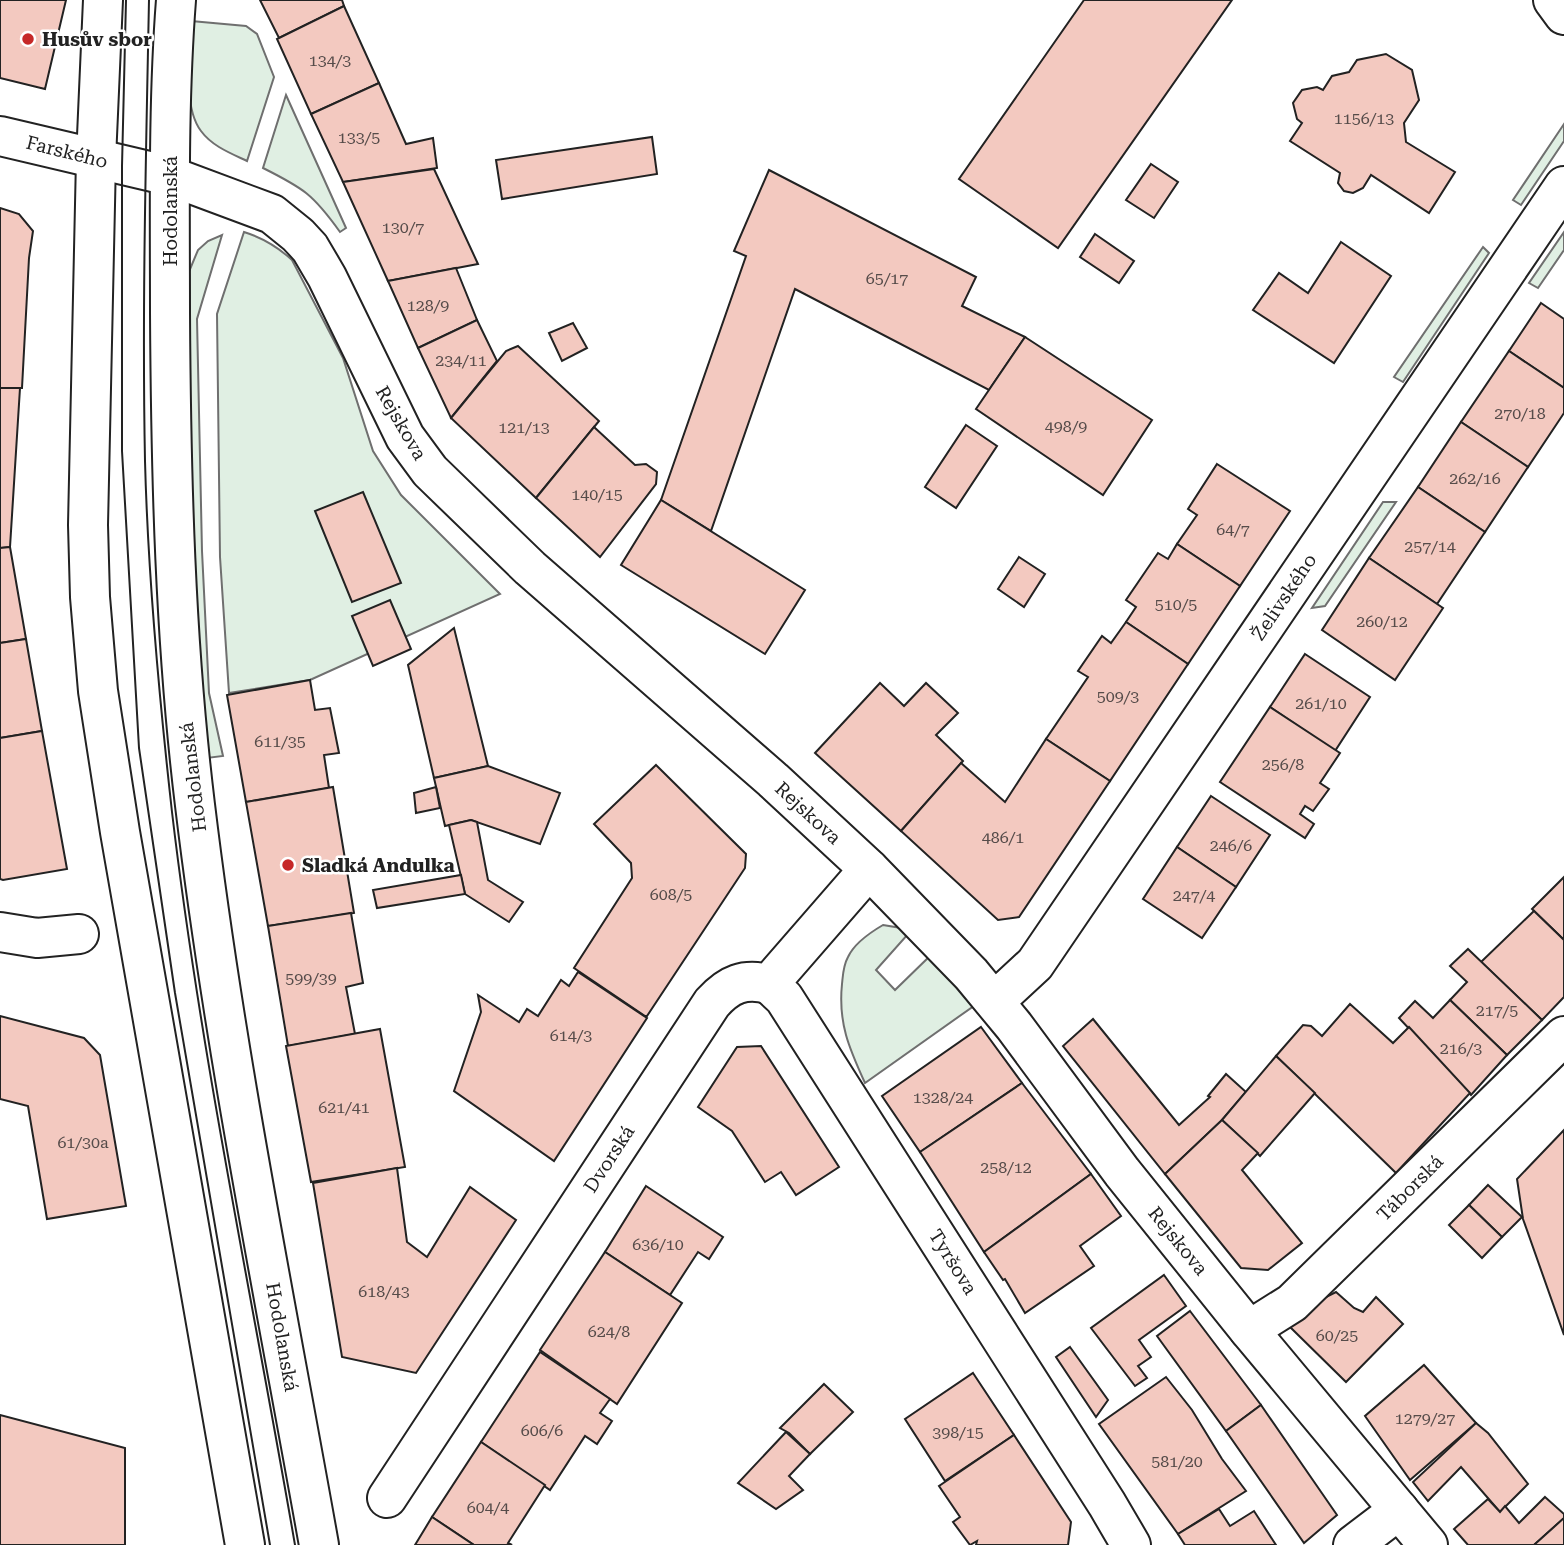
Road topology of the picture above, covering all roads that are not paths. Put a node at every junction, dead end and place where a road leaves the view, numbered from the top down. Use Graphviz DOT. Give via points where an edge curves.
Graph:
graph roads {
  1 [pos="103,0"];
  2 [pos="176,0"];
  3 [pos="1553,0"];
  4 [pos="1564,15"];
  5 [pos="0,135"];
  6 [pos="96,159"];
  7 [pos="152,172"];
  8 [pos="1564,186"];
  9 [pos="869,869"];
  10 [pos="0,932"];
  11 [pos="79,934"];
  12 [pos="769,984"];
  13 [pos="993,999"];
  14 [pos="1564,1036"];
  15 [pos="1250,1330"];
  16 [pos="387,1498"];
  17 [pos="1399,1510"];
  18 [pos="245,1545"];
  19 [pos="319,1545"];
  20 [pos="1131,1545"];
  21 [pos="1353,1545"];
  22 [pos="1429,1545"];
  1 -- 6 [label="street"];
  2 -- 7 [label="street, Hodolanská"];
  3 -- 4 [label="street"];
  5 -- 6 [label="street, Farského"];
  6 -- 7 [label="street, Farského"];
  6 -- 18 [label="street" via="88,525 98,691"];
  7 -- 9 [label="street, Rejskova" via="272,214 298,235 327,277 405,437 430,471 530,568"];
  7 -- 19 [label="street, Hodolanská" via="182,681 195,805 234,1066"];
  8 -- 13 [label="street, Želivského" via="1035,964"];
  9 -- 12 [label="street"];
  9 -- 13 [label="street, Rejskova"];
  10 -- 11 [label="street" via="37,939"];
  12 -- 16 [label="street, Dvorská" via="741,982 726,988 712,1003"];
  12 -- 20 [label="street, Tyršova" via="784,998 844,1089"];
  13 -- 15 [label="street, Rejskova" via="1122,1172"];
  14 -- 15 [label="street, Táborská" via="1300,1296"];
  15 -- 17 [label="street, Rejskova"];
  17 -- 21 [label="street"];
  17 -- 22 [label="street, Rejskova"];
}
